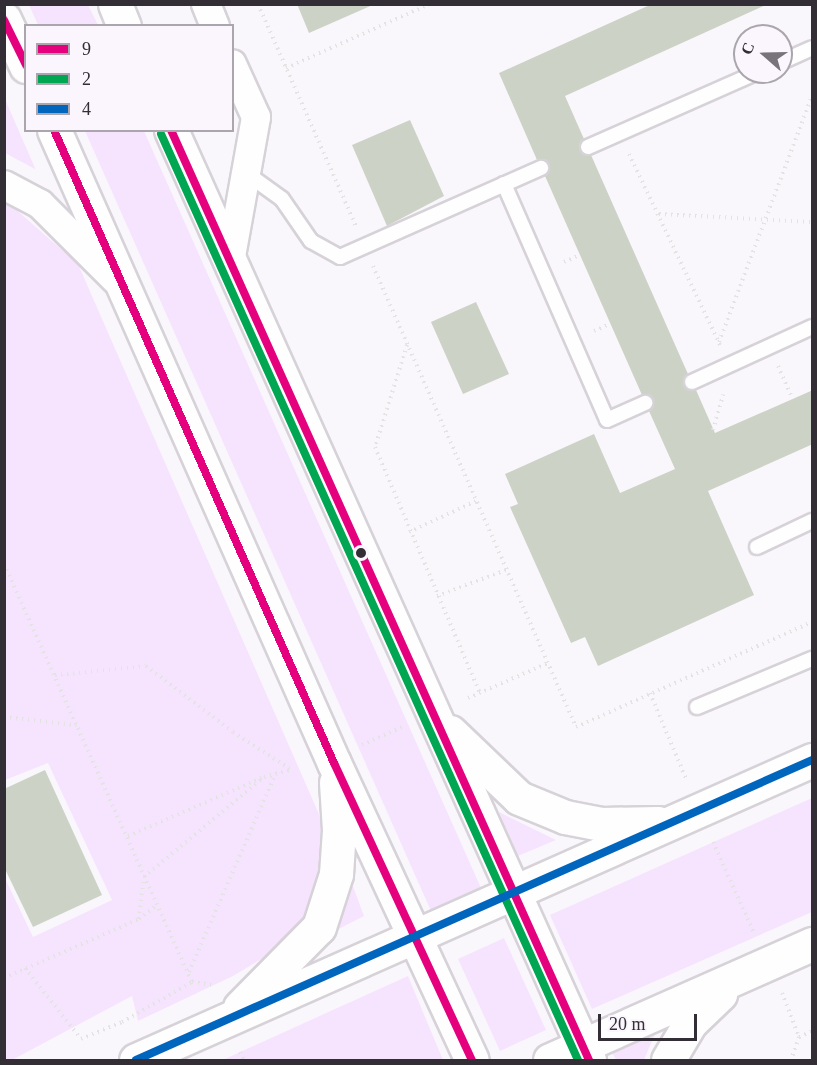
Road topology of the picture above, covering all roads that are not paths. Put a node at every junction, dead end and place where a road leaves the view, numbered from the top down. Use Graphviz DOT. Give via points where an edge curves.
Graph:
graph roads {
  1 [pos="115,4"];
  2 [pos="206,4"];
  3 [pos="4,19"];
  4 [pos="123,24"];
  5 [pos="214,24"];
  6 [pos="813,48"];
  7 [pos="793,57"];
  8 [pos="24,62"];
  9 [pos="234,69"];
  10 [pos="733,83"];
  11 [pos="55,132"];
  12 [pos="172,132"];
  13 [pos="588,147"];
  14 [pos="541,168"];
  15 [pos="245,172"];
  16 [pos="504,184"];
  17 [pos="4,185"];
  18 [pos="230,262"];
  19 [pos="123,286"];
  20 [pos="813,327"];
  21 [pos="692,382"];
  22 [pos="645,403"];
  23 [pos="813,521"];
  24 [pos="757,547"];
  25 [pos="813,659"];
  26 [pos="697,707"];
  27 [pos="420,719"];
  28 [pos="346,754"];
  29 [pos="813,760"];
  30 [pos="672,822"];
  31 [pos="514,893"];
  32 [pos="415,937"];
  33 [pos="813,944"];
  34 [pos="737,978"];
  35 [pos="227,1020"];
  36 [pos="585,1053"];
  37 [pos="136,1060"];
  38 [pos="472,1060"];
  39 [pos="550,1060"];
  40 [pos="668,1060"];
  1 -- 4 [label="main road"];
  2 -- 5 [label="street"];
  3 -- 8 [label="main road"];
  6 -- 7 [label="lane"];
  9 -- 15 [label="street" via="255,117"];
  10 -- 13 [label="lane"];
  11 -- 19 [label="main road"];
  12 -- 18 [label="main road"];
  14 -- 16 [label="lane"];
  15 -- 16 [label="lane" via="282,199 311,241 340,257"];
  15 -- 18 [label="street"];
  16 -- 22 [label="lane" via="608,420"];
  17 -- 19 [label="street" via="40,204"];
  18 -- 27 [label="main road"];
  19 -- 28 [label="main road"];
  20 -- 21 [label="lane"];
  23 -- 24 [label="lane"];
  25 -- 26 [label="lane"];
  27 -- 30 [label="main road" via="519,798 565,817 601,824"];
  27 -- 31 [label="main road"];
  28 -- 32 [label="main road"];
  28 -- 35 [label="main road" via="336,874 319,927"];
  29 -- 30 [label="main road"];
  30 -- 31 [label="main road"];
  31 -- 32 [label="main road"];
  31 -- 36 [label="main road"];
  32 -- 35 [label="main road"];
  32 -- 38 [label="main road"];
  33 -- 34 [label="main road"];
  34 -- 36 [label="main road"];
  34 -- 40 [label="main road" via="690,1023"];
  35 -- 37 [label="main road"];
  36 -- 39 [label="main road"];
}
